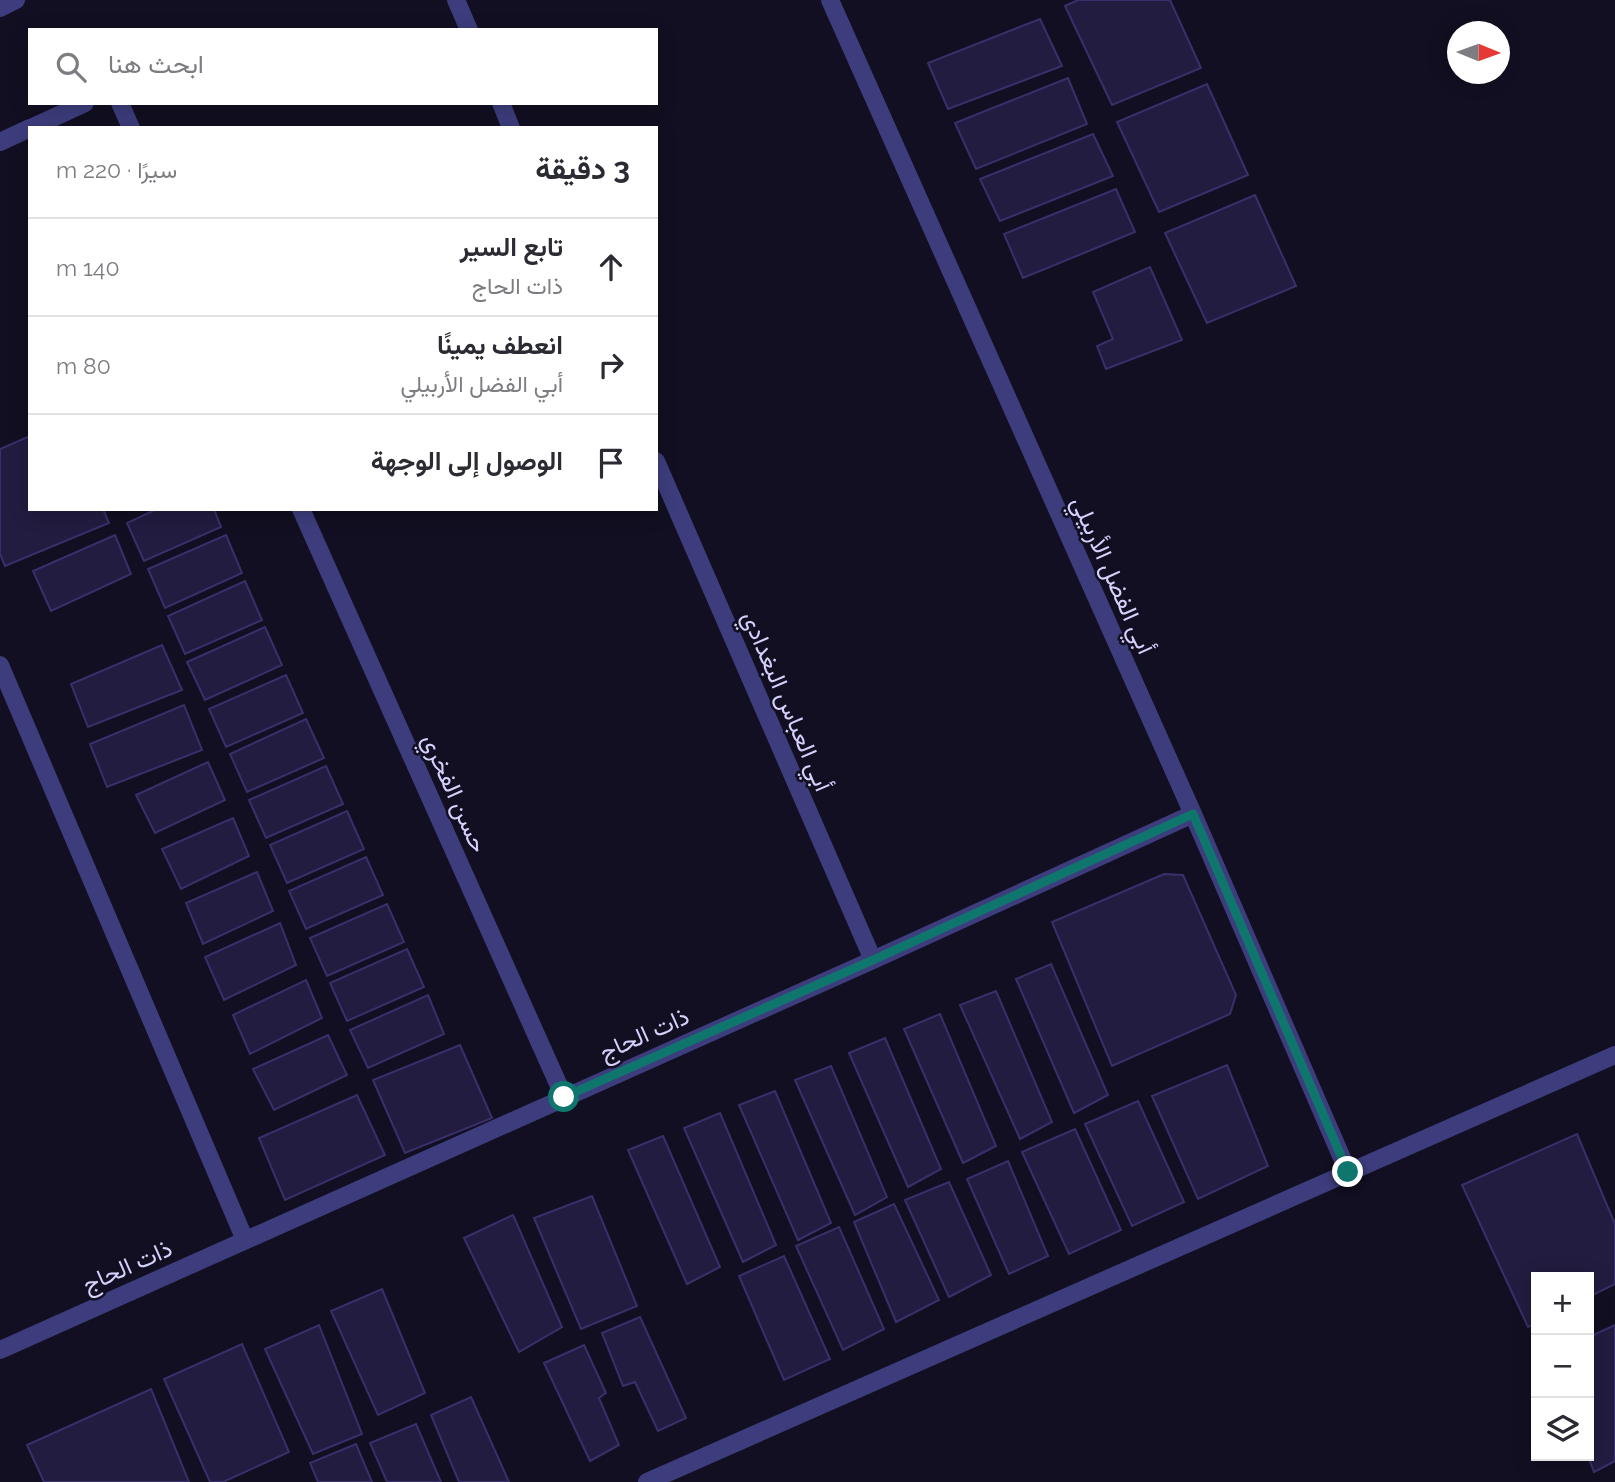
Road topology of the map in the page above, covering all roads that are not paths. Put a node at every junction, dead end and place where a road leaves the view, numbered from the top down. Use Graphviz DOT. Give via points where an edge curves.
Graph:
graph roads {
  1 [pos="16,0"];
  2 [pos="456,0"];
  3 [pos="830,0"];
  4 [pos="0,8"];
  5 [pos="468,28"];
  6 [pos="81,105"];
  7 [pos="121,105"];
  8 [pos="502,105"];
  9 [pos="34,126"];
  10 [pos="130,126"];
  11 [pos="510,126"];
  12 [pos="28,129"];
  13 [pos="0,142"];
  14 [pos="658,466"];
  15 [pos="302,511"];
  16 [pos="0,665"];
  17 [pos="1193,814"];
  18 [pos="873,960"];
  19 [pos="1615,1055"];
  20 [pos="564,1097"];
  21 [pos="1348,1172"];
  22 [pos="245,1240"];
  23 [pos="0,1350"];
  24 [pos="647,1482"];
  1 -- 4 [label="street"];
  2 -- 5 [label="street"];
  3 -- 17 [label="street, أبي الفضل الأربيلي"];
  6 -- 9 [label="street"];
  7 -- 10 [label="street"];
  8 -- 11 [label="street"];
  12 -- 13 [label="street"];
  14 -- 18 [label="street, أبي العباس البغدادي"];
  15 -- 20 [label="street, حسن الفخري"];
  16 -- 22 [label="street"];
  17 -- 18 [label="street, ذات الحاج"];
  17 -- 21 [label="street, أبي الفضل الأربيلي"];
  18 -- 20 [label="street, ذات الحاج"];
  19 -- 21 [label="street"];
  20 -- 22 [label="street, ذات الحاج"];
  21 -- 24 [label="street"];
  22 -- 23 [label="street, ذات الحاج"];
}
